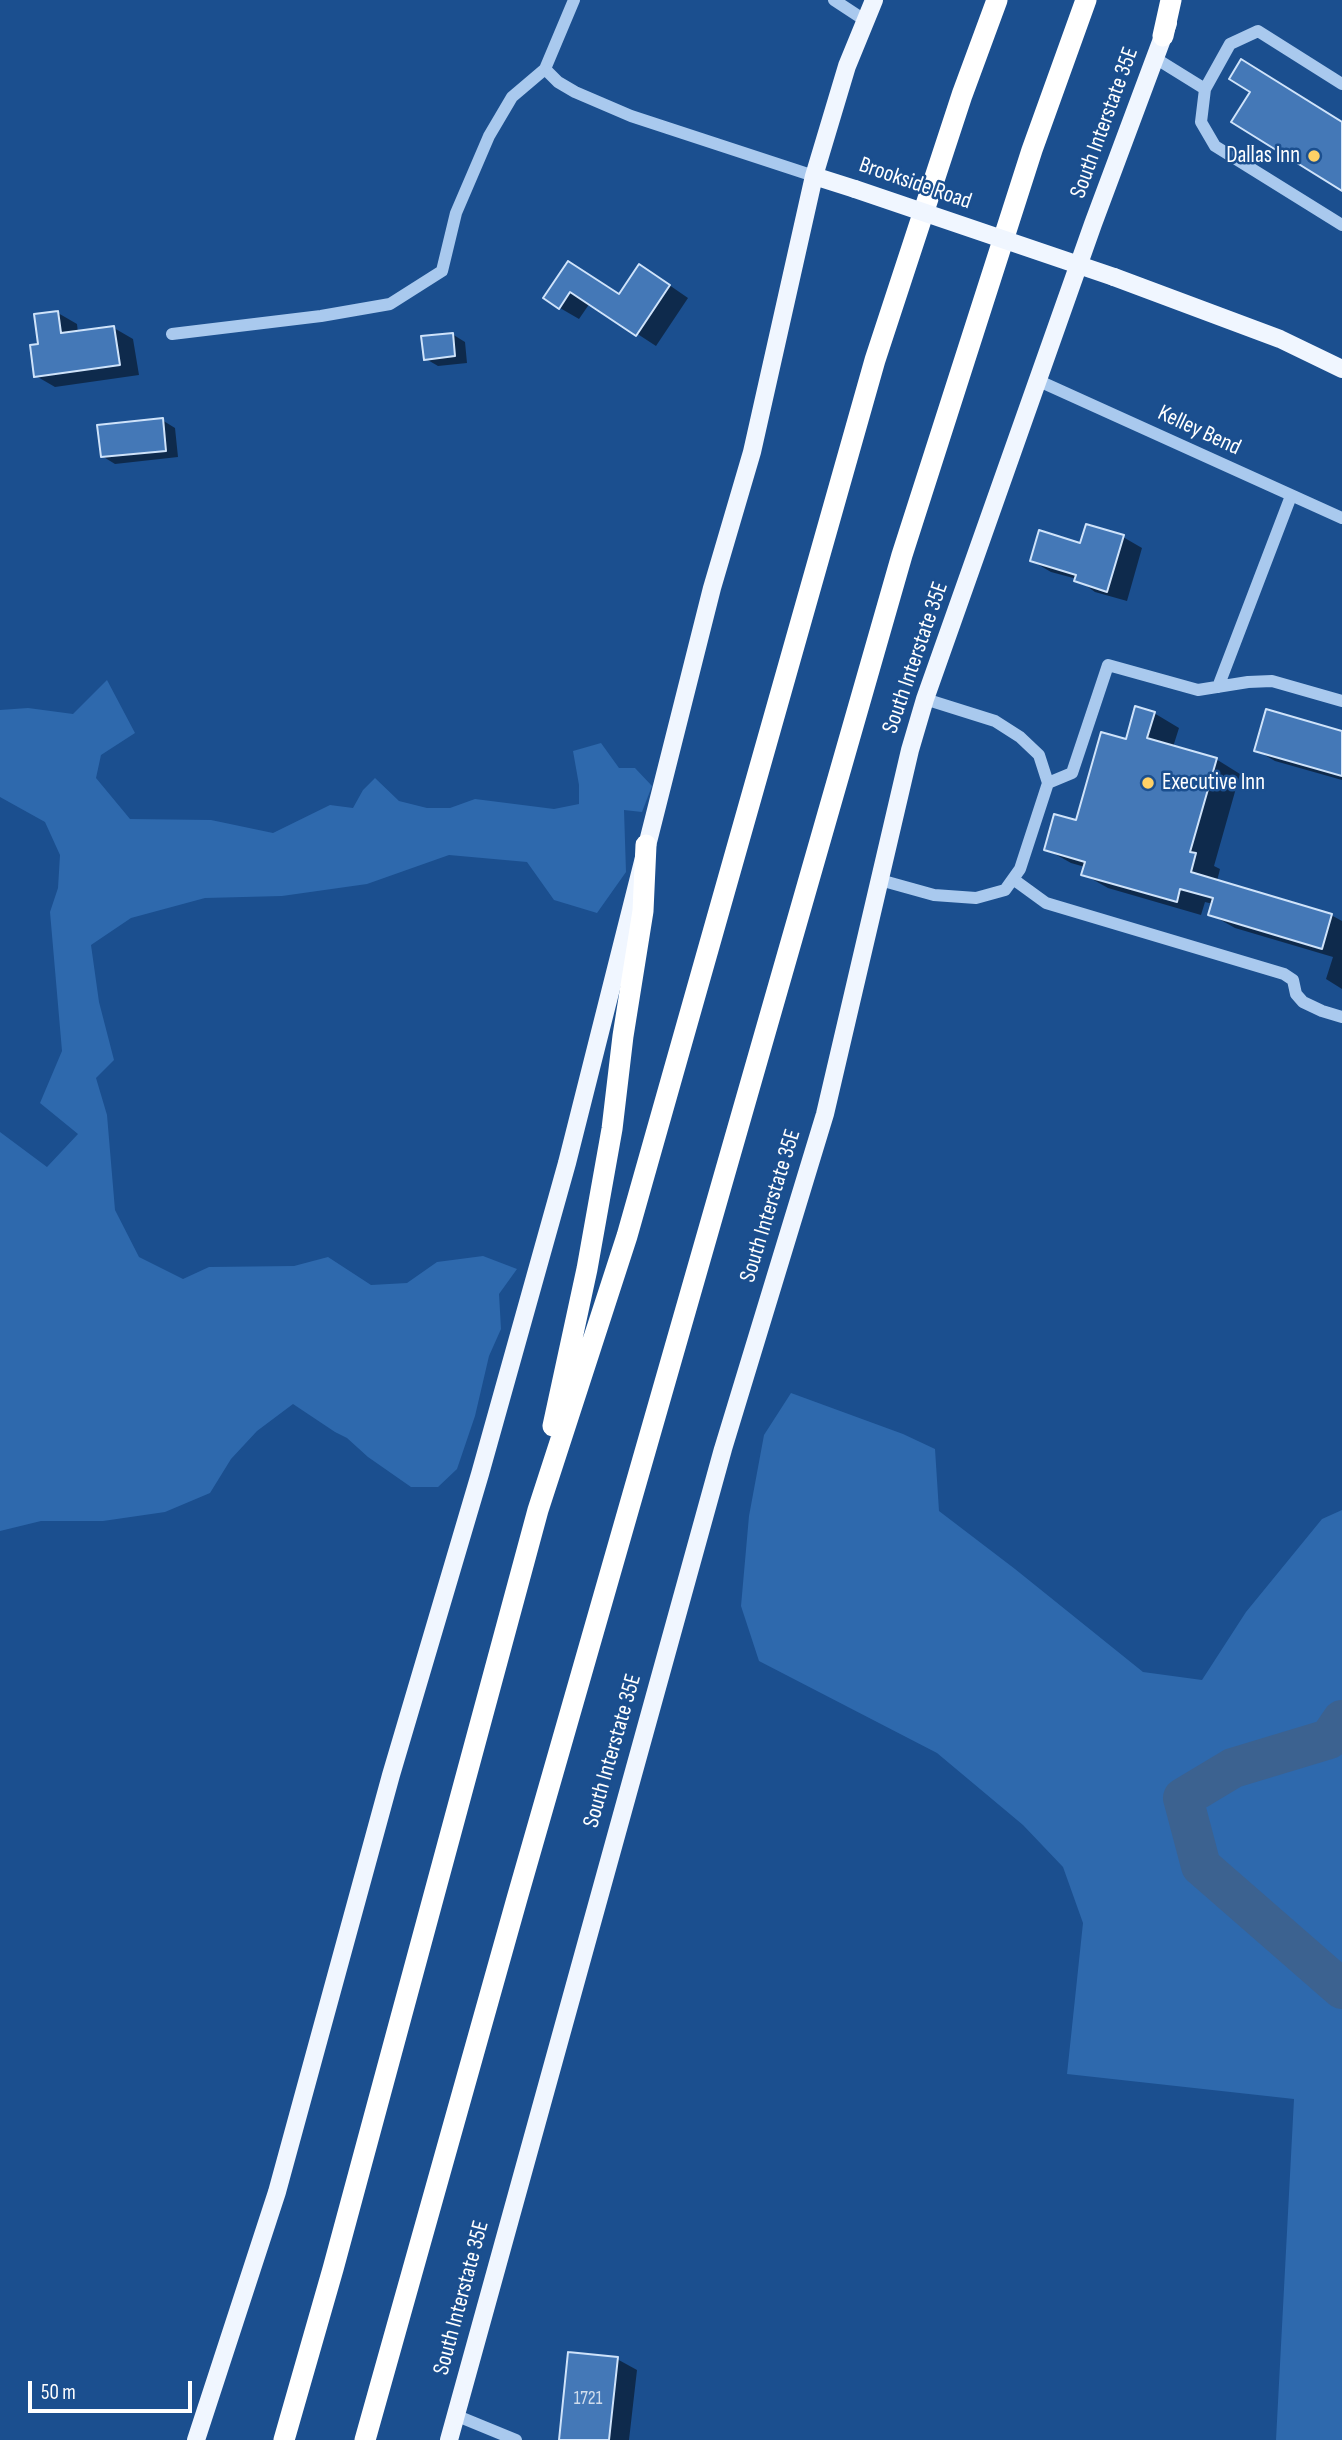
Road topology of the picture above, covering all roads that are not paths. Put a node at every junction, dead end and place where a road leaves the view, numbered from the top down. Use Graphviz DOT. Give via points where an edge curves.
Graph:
graph roads {
  1 [pos="574,0"];
  2 [pos="834,0"];
  3 [pos="874,0"];
  4 [pos="997,0"];
  5 [pos="1086,0"];
  6 [pos="1171,0"];
  7 [pos="1179,0"];
  8 [pos="866,21"];
  9 [pos="1163,36"];
  10 [pos="1154,58"];
  11 [pos="545,69"];
  12 [pos="1342,83"];
  13 [pos="1205,89"];
  14 [pos="814,176"];
  15 [pos="1342,225"];
  16 [pos="172,334"];
  17 [pos="1342,369"];
  18 [pos="1039,381"];
  19 [pos="1291,496"];
  20 [pos="1342,518"];
  21 [pos="1218,687"];
  22 [pos="925,699"];
  23 [pos="1342,701"];
  24 [pos="1048,783"];
  25 [pos="646,845"];
  26 [pos="1013,879"];
  27 [pos="880,880"];
  28 [pos="1342,1017"];
  29 [pos="538,1510"];
  30 [pos="455,2415"];
  31 [pos="196,2440"];
  32 [pos="284,2440"];
  33 [pos="365,2440"];
  34 [pos="449,2440"];
  35 [pos="516,2440"];
  1 -- 11 [label="street"];
  2 -- 8 [label="street"];
  3 -- 8 [label="main road"];
  4 -- 29 [label="highway" via="875,360 626,1236"];
  5 -- 33 [label="highway" via="1032,150 902,555"];
  6 -- 9 [label="highway"];
  7 -- 9 [label="main road, South Interstate 35E"];
  8 -- 14 [label="main road" via="847,66"];
  9 -- 10 [label="main road, South Interstate 35E"];
  10 -- 13 [label="street"];
  10 -- 18 [label="main road, South Interstate 35E"];
  11 -- 14 [label="street, Brookside Road" via="575,92 631,117"];
  11 -- 16 [label="street" via="512,97 489,136 456,213 442,271 390,304"];
  12 -- 13 [label="street" via="1258,31 1230,44"];
  13 -- 15 [label="street" via="1201,122 1216,146"];
  14 -- 17 [label="main road, Brookside Road, bridge" via="1114,277 1280,339"];
  14 -- 25 [label="main road" via="752,452"];
  18 -- 19 [label="street, Kelley Bend"];
  18 -- 22 [label="main road, South Interstate 35E"];
  19 -- 20 [label="street, Kelley Bend"];
  19 -- 21 [label="street"];
  21 -- 23 [label="street" via="1272,681"];
  21 -- 24 [label="street" via="1198,690 1108,665 1072,773"];
  22 -- 24 [label="street" via="995,721 1020,737 1039,755"];
  22 -- 27 [label="main road, South Interstate 35E"];
  24 -- 26 [label="street"];
  25 -- 29 [label="highway" via="643,911 612,1129"];
  25 -- 31 [label="main road" via="567,1163 391,1775 309,2083"];
  26 -- 27 [label="street" via="1006,890 976,898 934,895"];
  26 -- 28 [label="street" via="1046,903 1284,974 1293,981 1303,1002"];
  27 -- 30 [label="main road, South Interstate 35E" via="825,1114 723,1449"];
  29 -- 32 [label="highway"];
  30 -- 34 [label="main road, South Interstate 35E"];
  30 -- 35 [label="street"];
}
